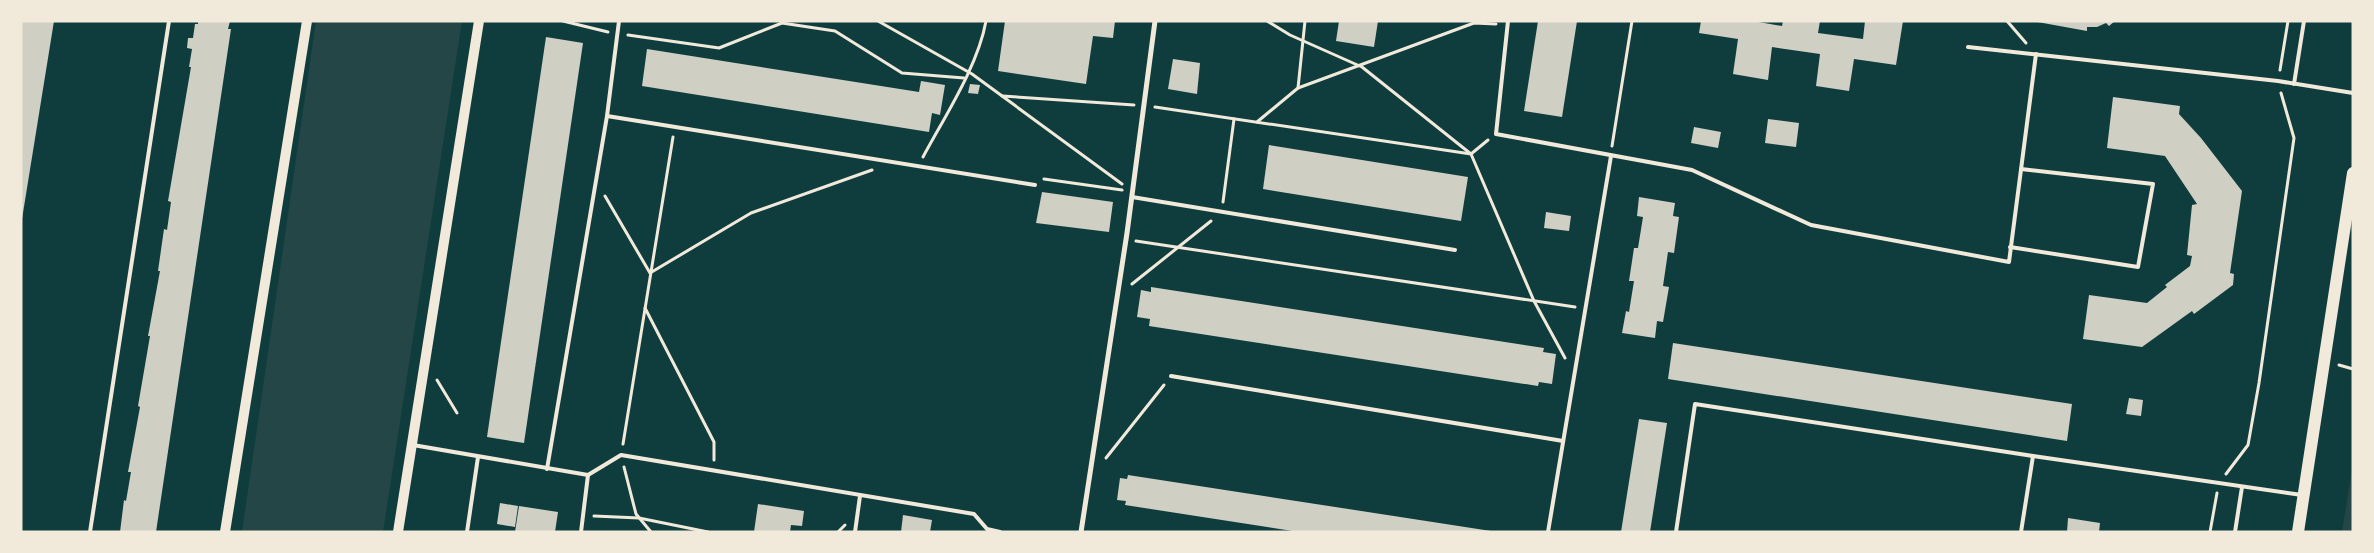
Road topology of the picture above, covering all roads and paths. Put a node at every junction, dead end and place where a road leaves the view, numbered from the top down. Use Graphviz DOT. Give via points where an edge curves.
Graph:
graph roads {
  1 [pos="169,21"];
  2 [pos="307,21"];
  3 [pos="479,21"];
  4 [pos="563,21"];
  5 [pos="619,21"];
  6 [pos="878,21"];
  7 [pos="986,21"];
  8 [pos="1156,21"];
  9 [pos="1268,21"];
  10 [pos="1305,21"];
  11 [pos="1632,21"];
  12 [pos="2007,21"];
  13 [pos="2288,21"];
  14 [pos="2304,21"];
  15 [pos="1508,23"];
  16 [pos="618,34"];
  17 [pos="1304,41"];
  18 [pos="1968,47"];
  19 [pos="2036,54"];
  20 [pos="1362,67"];
  21 [pos="968,72"];
  22 [pos="964,78"];
  23 [pos="2278,81"];
  24 [pos="2294,84"];
  25 [pos="1298,88"];
  26 [pos="2353,92"];
  27 [pos="1002,96"];
  28 [pos="1144,106"];
  29 [pos="606,116"];
  30 [pos="1234,119"];
  31 [pos="1257,122"];
  32 [pos="674,127"];
  33 [pos="1496,134"];
  34 [pos="1471,154"];
  35 [pos="1611,156"];
  36 [pos="894,162"];
  37 [pos="918,166"];
  38 [pos="2020,169"];
  39 [pos="2353,173"];
  40 [pos="596,181"];
  41 [pos="1035,185"];
  42 [pos="1132,194"];
  43 [pos="1222,213"];
  44 [pos="1126,240"];
  45 [pos="2010,246"];
  46 [pos="1176,247"];
  47 [pos="1455,250"];
  48 [pos="650,273"];
  49 [pos="1117,295"];
  50 [pos="1534,301"];
  51 [pos="645,308"];
  52 [pos="1586,308"];
  53 [pos="424,358"];
  54 [pos="1574,375"];
  55 [pos="1171,376"];
  56 [pos="457,413"];
  57 [pos="1563,441"];
  58 [pos="411,445"];
  59 [pos="621,454"];
  60 [pos="2033,456"];
  61 [pos="478,457"];
  62 [pos="547,469"];
  63 [pos="714,471"];
  64 [pos="588,475"];
  65 [pos="1090,478"];
  66 [pos="2219,483"];
  67 [pos="2242,487"];
  68 [pos="2303,495"];
  69 [pos="860,496"];
  70 [pos="584,516"];
  71 [pos="639,518"];
  72 [pos="987,530"];
  73 [pos="90,532"];
  74 [pos="225,532"];
  75 [pos="398,532"];
  76 [pos="467,532"];
  77 [pos="581,532"];
  78 [pos="651,532"];
  79 [pos="708,532"];
  80 [pos="855,532"];
  81 [pos="1000,532"];
  82 [pos="1081,532"];
  83 [pos="1548,532"];
  84 [pos="1676,532"];
  85 [pos="2021,532"];
  86 [pos="2210,532"];
  87 [pos="2235,532"];
  88 [pos="2298,532"];
  1 -- 73 [label="lane"];
  2 -- 74 [label="main road"];
  3 -- 53 [label="main road"];
  4 -- 16 [label="path"];
  5 -- 16 [label="lane"];
  6 -- 21 [label="path"];
  7 -- 21 [label="path"];
  8 -- 28 [label="street"];
  9 -- 17 [label="path"];
  10 -- 17 [label="path"];
  11 -- 35 [label="path"];
  12 -- 19 [label="path"];
  13 -- 23 [label="path"];
  14 -- 24 [label="lane"];
  15 -- 20 [label="path" via="1474,24"];
  15 -- 33 [label="lane"];
  16 -- 22 [label="path" via="719,48 782,23 834,31 902,73"];
  16 -- 29 [label="lane"];
  17 -- 20 [label="path"];
  17 -- 25 [label="path"];
  18 -- 19 [label="lane"];
  19 -- 23 [label="lane"];
  19 -- 38 [label="lane"];
  20 -- 25 [label="path"];
  20 -- 34 [label="path"];
  21 -- 22 [label="path"];
  21 -- 27 [label="path"];
  22 -- 37 [label="path"];
  23 -- 24 [label="lane"];
  23 -- 66 [label="path" via="2294,138 2259,383 2248,445"];
  24 -- 26 [label="lane"];
  25 -- 31 [label="path"];
  27 -- 28 [label="path"];
  27 -- 42 [label="path"];
  28 -- 30 [label="path"];
  28 -- 42 [label="street"];
  29 -- 32 [label="lane"];
  29 -- 40 [label="lane"];
  30 -- 31 [label="path"];
  30 -- 43 [label="path"];
  31 -- 34 [label="path"];
  32 -- 36 [label="lane"];
  32 -- 48 [label="path"];
  33 -- 34 [label="path"];
  33 -- 35 [label="lane"];
  34 -- 50 [label="path"];
  35 -- 45 [label="lane" via="1692,170 1811,225 2009,262"];
  35 -- 52 [label="lane"];
  36 -- 37 [label="lane"];
  36 -- 48 [label="path" via="751,213"];
  37 -- 41 [label="lane"];
  38 -- 45 [label="lane"];
  38 -- 45 [label="lane" via="2153,184 2138,267"];
  39 -- 68 [label="main road"];
  40 -- 48 [label="path"];
  40 -- 62 [label="lane"];
  41 -- 42 [label="path" via="1041,179"];
  42 -- 43 [label="lane"];
  42 -- 44 [label="street"];
  43 -- 46 [label="path"];
  43 -- 47 [label="lane"];
  44 -- 46 [label="path"];
  44 -- 49 [label="street"];
  46 -- 49 [label="path"];
  46 -- 50 [label="path"];
  48 -- 51 [label="path"];
  49 -- 65 [label="street"];
  50 -- 52 [label="path"];
  50 -- 54 [label="path"];
  51 -- 59 [label="path"];
  51 -- 63 [label="path" via="714,442"];
  52 -- 54 [label="lane"];
  53 -- 56 [label="path"];
  53 -- 58 [label="main road"];
  54 -- 57 [label="lane"];
  55 -- 57 [label="lane"];
  55 -- 65 [label="path"];
  57 -- 83 [label="lane"];
  58 -- 61 [label="lane"];
  58 -- 75 [label="main road"];
  59 -- 63 [label="lane"];
  59 -- 64 [label="lane"];
  59 -- 71 [label="path"];
  60 -- 66 [label="lane"];
  60 -- 84 [label="lane" via="1695,404"];
  60 -- 85 [label="lane"];
  61 -- 62 [label="lane"];
  61 -- 76 [label="lane"];
  62 -- 64 [label="lane"];
  63 -- 69 [label="lane"];
  64 -- 70 [label="lane"];
  65 -- 82 [label="street"];
  66 -- 67 [label="lane"];
  66 -- 86 [label="path"];
  67 -- 68 [label="lane"];
  67 -- 87 [label="lane"];
  68 -- 88 [label="main road"];
  69 -- 72 [label="lane" via="974,514"];
  69 -- 80 [label="lane"];
  70 -- 71 [label="path"];
  70 -- 77 [label="lane"];
  71 -- 78 [label="path"];
  71 -- 79 [label="path"];
  72 -- 81 [label="lane"];
}
